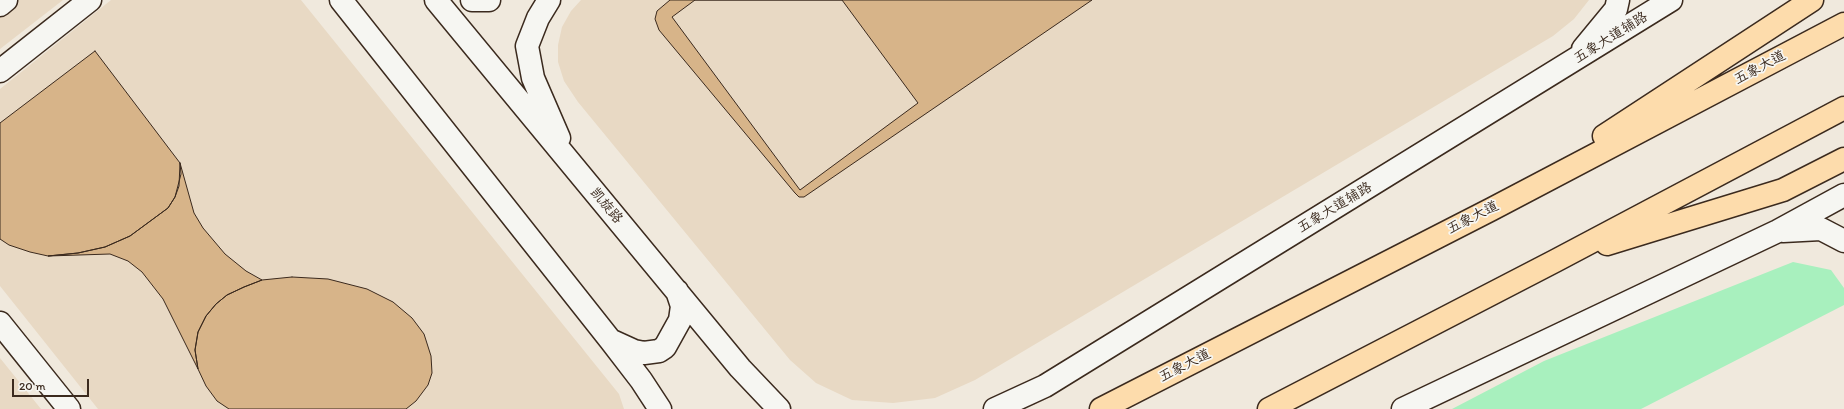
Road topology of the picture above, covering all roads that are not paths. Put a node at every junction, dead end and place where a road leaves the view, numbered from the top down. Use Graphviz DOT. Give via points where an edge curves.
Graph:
graph roads {
  1 [pos="6,0"];
  2 [pos="90,0"];
  3 [pos="341,0"];
  4 [pos="436,0"];
  5 [pos="472,0"];
  6 [pos="489,0"];
  7 [pos="549,0"];
  8 [pos="1618,0"];
  9 [pos="1671,0"];
  10 [pos="1812,0"];
  11 [pos="0,5"];
  12 [pos="1844,24"];
  13 [pos="1572,62"];
  14 [pos="0,71"];
  15 [pos="1844,108"];
  16 [pos="1844,159"];
  17 [pos="571,164"];
  18 [pos="1844,195"];
  19 [pos="1492,209"];
  20 [pos="1778,231"];
  21 [pos="1844,241"];
  22 [pos="1555,261"];
  23 [pos="676,290"];
  24 [pos="0,323"];
  25 [pos="611,341"];
  26 [pos="69,409"];
  27 [pos="660,409"];
  28 [pos="779,409"];
  29 [pos="995,409"];
  30 [pos="1101,409"];
  31 [pos="1269,409"];
  32 [pos="1402,409"];
  1 -- 11 [label="street"];
  2 -- 14 [label="street"];
  3 -- 25 [label="street"];
  4 -- 17 [label="street, 凯旋路"];
  5 -- 6 [label="street"];
  7 -- 17 [label="street" via="538,18 527,46 533,78"];
  8 -- 13 [label="street" via="1616,9"];
  9 -- 13 [label="street, 五象大道辅路"];
  10 -- 19 [label="main road"];
  12 -- 19 [label="main road, 五象大道"];
  13 -- 29 [label="street, 五象大道辅路" via="1044,386"];
  15 -- 22 [label="main road"];
  16 -- 22 [label="main road" via="1783,190"];
  17 -- 23 [label="street, 凯旋路"];
  18 -- 20 [label="street"];
  19 -- 30 [label="main road, 五象大道"];
  20 -- 21 [label="street" via="1821,230"];
  20 -- 32 [label="street"];
  22 -- 31 [label="main road"];
  23 -- 25 [label="street" via="682,306 680,320 665,347 659,351 644,353"];
  23 -- 28 [label="street, 凯旋路" via="740,368"];
  24 -- 26 [label="street"];
  25 -- 27 [label="street"];
}
